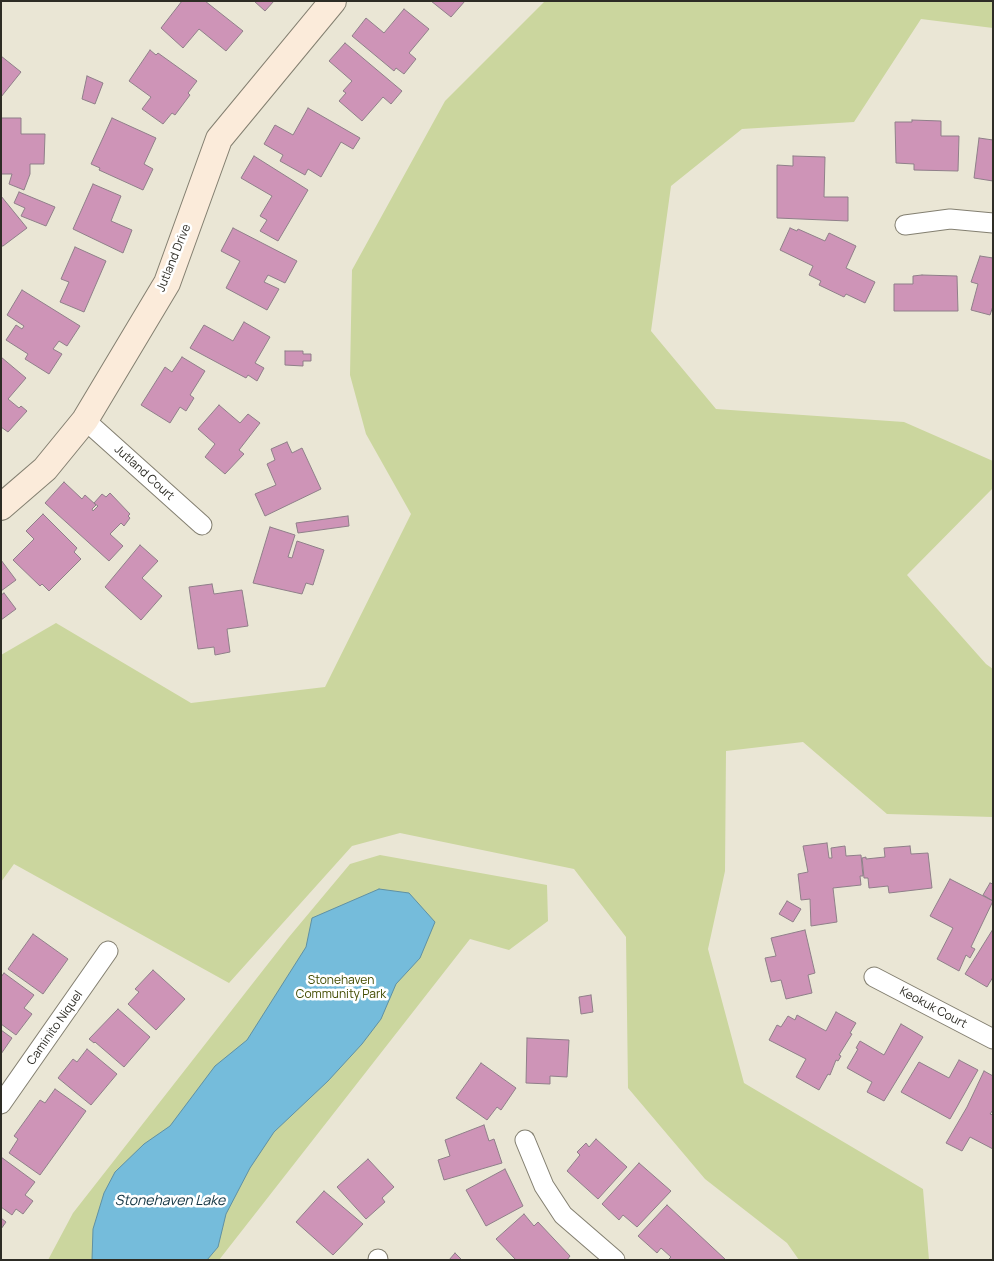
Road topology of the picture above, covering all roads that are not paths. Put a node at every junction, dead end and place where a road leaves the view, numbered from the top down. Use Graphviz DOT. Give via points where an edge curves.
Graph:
graph roads {
  1 [pos="333,1"];
  2 [pos="993,223"];
  3 [pos="905,225"];
  4 [pos="85,420"];
  5 [pos="1,507"];
  6 [pos="202,525"];
  7 [pos="108,951"];
  8 [pos="874,976"];
  9 [pos="993,1039"];
  10 [pos="1,1104"];
  11 [pos="525,1140"];
  12 [pos="615,1260"];
  1 -- 4 [label="street, Jutland Drive" via="219,139 167,283"];
  2 -- 3 [label="street" via="950,219"];
  4 -- 5 [label="street, Jutland Drive" via="45,469"];
  4 -- 6 [label="street, Jutland Court"];
  7 -- 10 [label="street, Caminito Niquel"];
  8 -- 9 [label="street, Keokuk Court"];
  11 -- 12 [label="street" via="544,1186 563,1215"];
}
